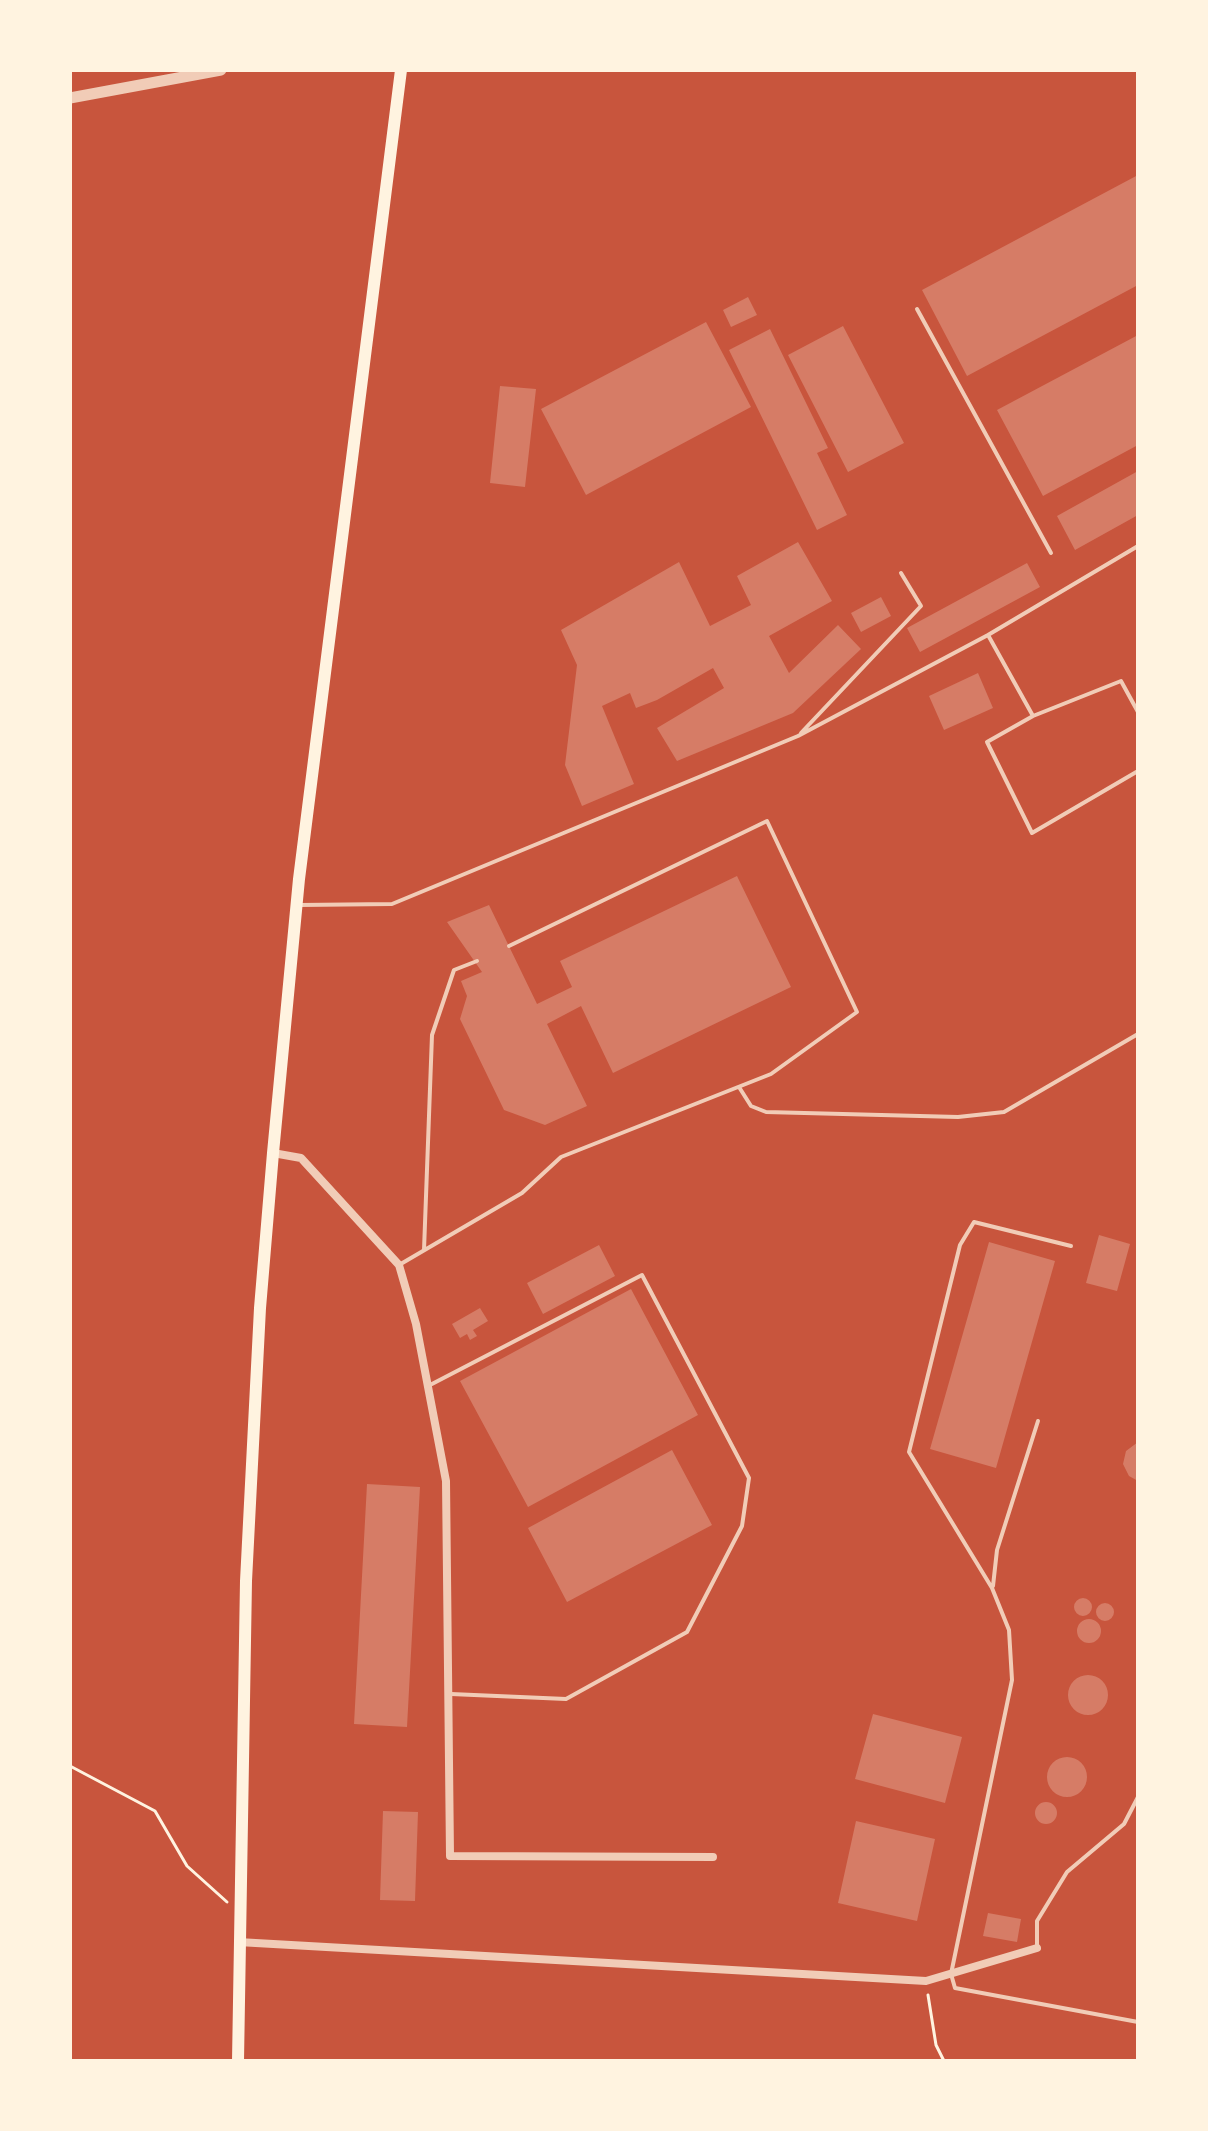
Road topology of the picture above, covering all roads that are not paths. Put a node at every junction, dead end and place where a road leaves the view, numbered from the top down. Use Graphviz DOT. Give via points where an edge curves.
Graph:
graph roads {
  1 [pos="221,70"];
  2 [pos="401,70"];
  3 [pos="70,98"];
  4 [pos="917,309"];
  5 [pos="1138,546"];
  6 [pos="1051,553"];
  7 [pos="901,573"];
  8 [pos="988,635"];
  9 [pos="1138,712"];
  10 [pos="1033,716"];
  11 [pos="798,736"];
  12 [pos="1138,771"];
  13 [pos="297,905"];
  14 [pos="509,946"];
  15 [pos="477,961"];
  16 [pos="1138,1034"];
  17 [pos="739,1087"];
  18 [pos="273,1153"];
  19 [pos="1071,1246"];
  20 [pos="424,1250"];
  21 [pos="399,1265"];
  22 [pos="428,1386"];
  23 [pos="1038,1421"];
  24 [pos="992,1588"];
  25 [pos="448,1694"];
  26 [pos="1138,1797"];
  27 [pos="713,1857"];
  28 [pos="238,1942"];
  29 [pos="1037,1948"];
  30 [pos="951,1974"];
  31 [pos="1138,2022"];
  32 [pos="238,2061"];
  1 -- 3 [label="street"];
  2 -- 13 [label="main road"];
  4 -- 6 [label="lane"];
  5 -- 8 [label="lane"];
  7 -- 11 [label="lane" via="921,606"];
  8 -- 10 [label="lane"];
  8 -- 11 [label="lane"];
  9 -- 10 [label="lane" via="1121,681"];
  10 -- 12 [label="lane" via="987,742 1032,833"];
  11 -- 13 [label="lane" via="392,904"];
  13 -- 18 [label="main road"];
  14 -- 17 [label="lane" via="767,821 857,1012 771,1074"];
  15 -- 20 [label="lane" via="454,970 432,1035"];
  16 -- 17 [label="lane" via="1004,1112 958,1117 766,1112 751,1106"];
  17 -- 20 [label="lane" via="561,1157 522,1193"];
  18 -- 21 [label="street" via="301,1158"];
  18 -- 28 [label="main road" via="246,1581"];
  19 -- 24 [label="lane" via="974,1222 960,1245 909,1452"];
  20 -- 21 [label="lane"];
  21 -- 22 [label="street"];
  22 -- 25 [label="street" via="446,1481"];
  22 -- 25 [label="lane" via="642,1275 749,1478 742,1526 687,1632 566,1699"];
  23 -- 24 [label="lane" via="997,1550"];
  24 -- 30 [label="lane" via="1009,1630 1012,1680"];
  25 -- 27 [label="street" via="450,1856"];
  26 -- 29 [label="lane" via="1124,1824 1067,1872 1037,1921"];
  28 -- 30 [label="street" via="926,1981"];
  28 -- 32 [label="main road"];
  29 -- 30 [label="street"];
  30 -- 31 [label="lane" via="955,1988"];
}
